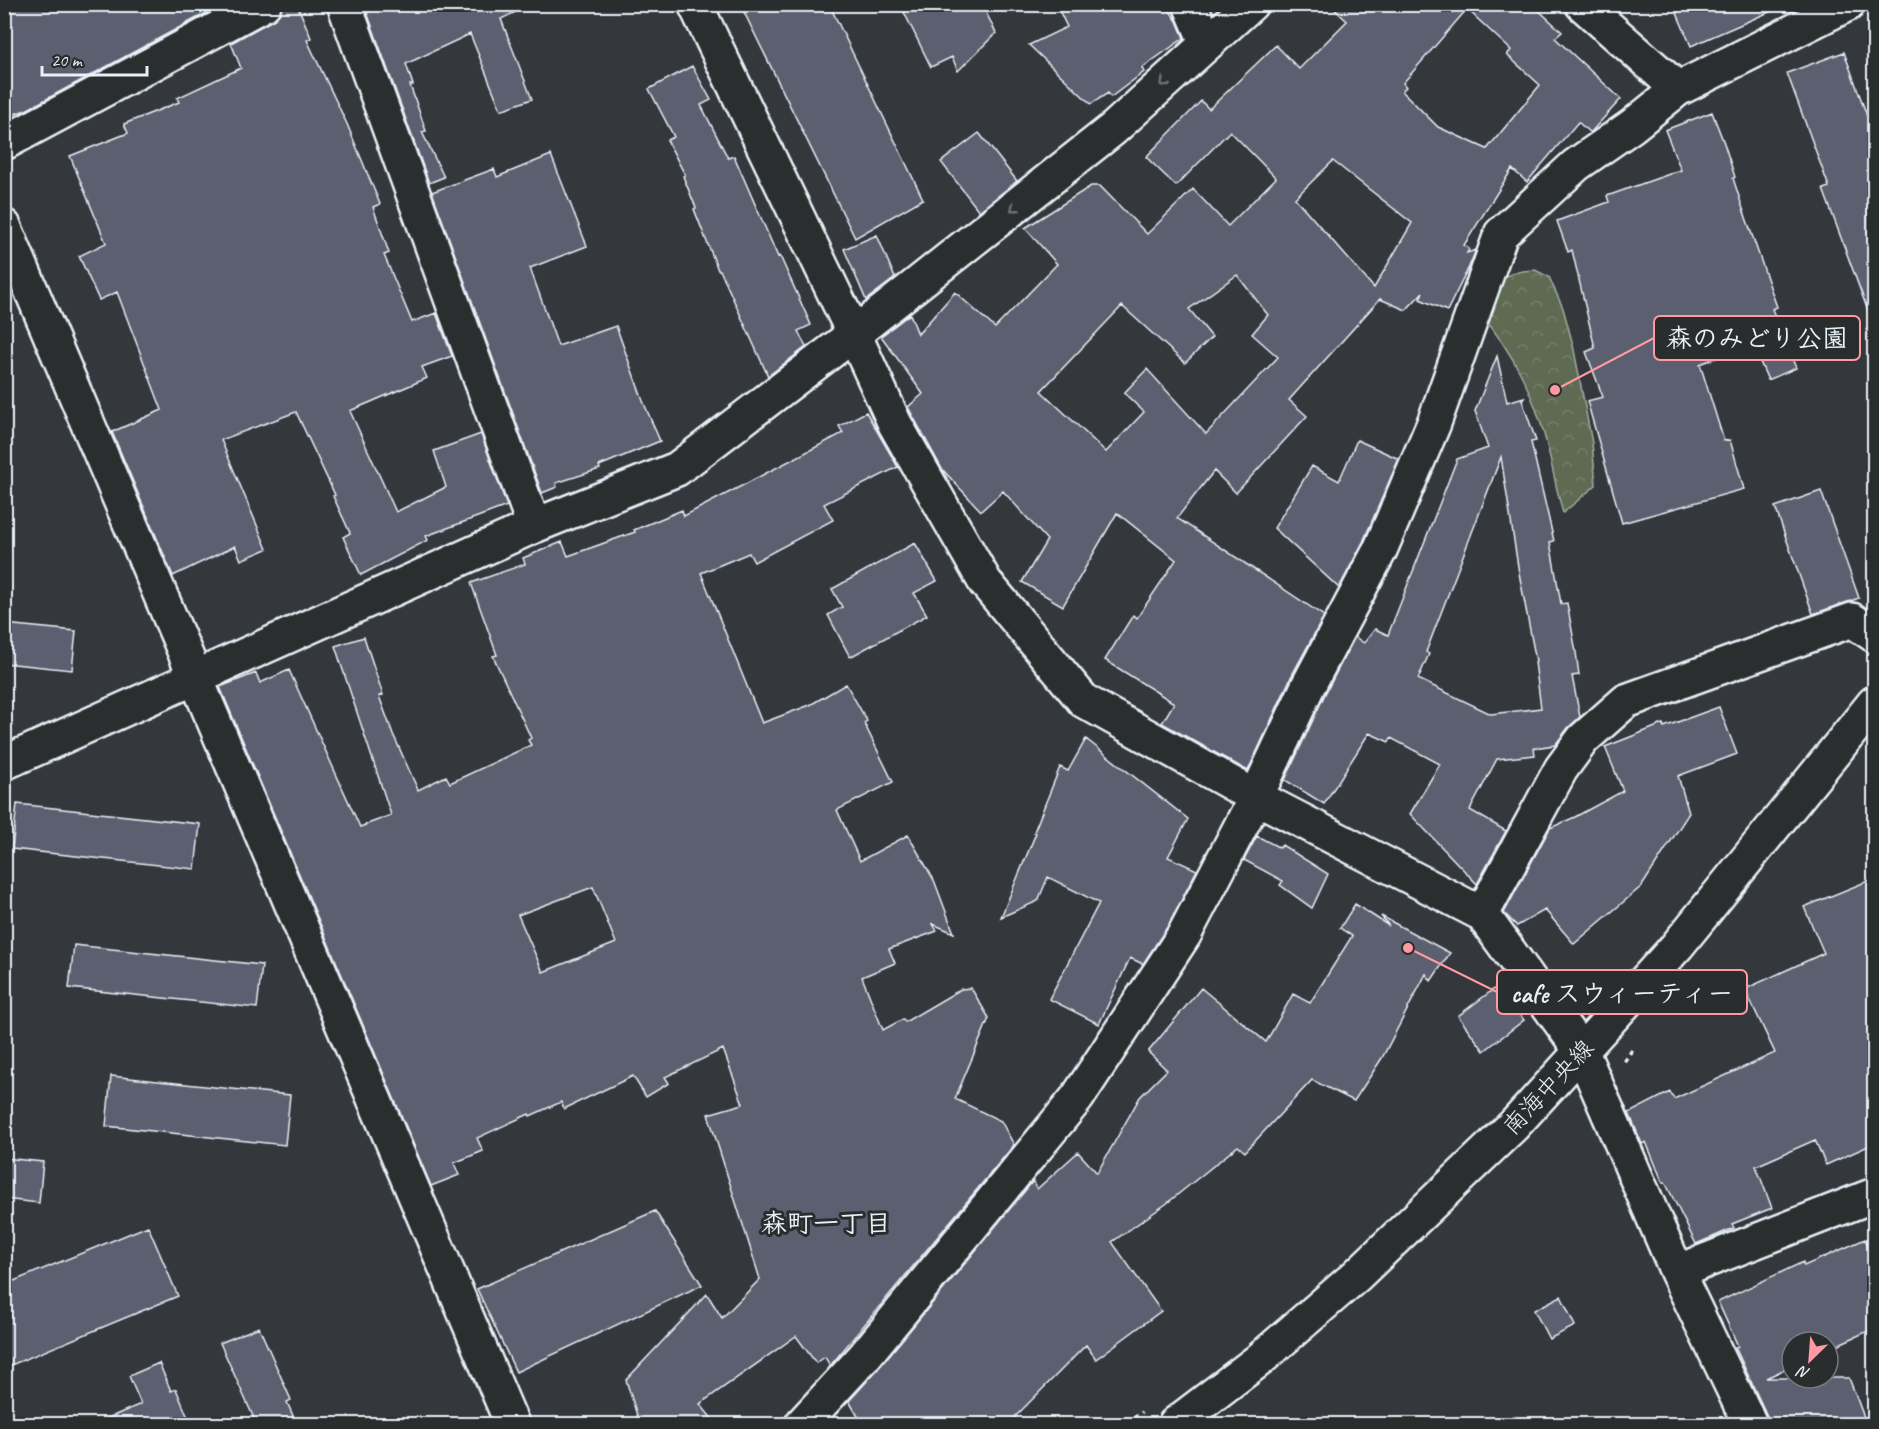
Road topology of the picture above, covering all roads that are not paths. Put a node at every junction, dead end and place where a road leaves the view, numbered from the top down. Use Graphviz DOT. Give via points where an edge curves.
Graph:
graph roads {
  1 [pos="264,4"];
  2 [pos="344,4"];
  3 [pos="695,4"];
  4 [pos="1190,4"];
  5 [pos="1251,4"];
  6 [pos="1582,4"];
  7 [pos="1848,4"];
  8 [pos="1207,44"];
  9 [pos="1678,89"];
  10 [pos="4,143"];
  11 [pos="4,226"];
  12 [pos="854,334"];
  13 [pos="534,526"];
  14 [pos="1875,635"];
  15 [pos="195,678"];
  16 [pos="1875,703"];
  17 [pos="4,764"];
  18 [pos="1256,797"];
  19 [pos="1482,914"];
  20 [pos="1582,1052"];
  21 [pos="1875,1195"];
  22 [pos="1677,1272"];
  23 [pos="512,1425"];
  24 [pos="802,1425"];
  25 [pos="1175,1425"];
  26 [pos="1750,1425"];
  1 -- 10 [label="street"];
  2 -- 13 [label="street"];
  3 -- 12 [label="street"];
  4 -- 8 [label="street"];
  5 -- 8 [label="street"];
  6 -- 9 [label="street"];
  7 -- 9 [label="street"];
  8 -- 12 [label="street, one-way" via="1113,129"];
  9 -- 18 [label="street" via="1576,165 1501,234 1434,423 1380,550 1308,686"];
  11 -- 15 [label="street"];
  12 -- 13 [label="street" via="677,469"];
  12 -- 18 [label="street" via="895,424 985,582 1084,701"];
  13 -- 15 [label="street"];
  14 -- 19 [label="street" via="1852,620 1626,701 1583,739 1561,769"];
  15 -- 17 [label="street"];
  15 -- 23 [label="street"];
  16 -- 20 [label="street, 南海中央線" via="1677,946"];
  18 -- 19 [label="street"];
  18 -- 24 [label="street" via="1184,935 1077,1098 863,1358"];
  19 -- 20 [label="street"];
  20 -- 22 [label="street"];
  20 -- 25 [label="street, 南海中央線" via="1514,1125 1356,1276 1259,1360"];
  21 -- 22 [label="street"];
  22 -- 26 [label="street"];
}
